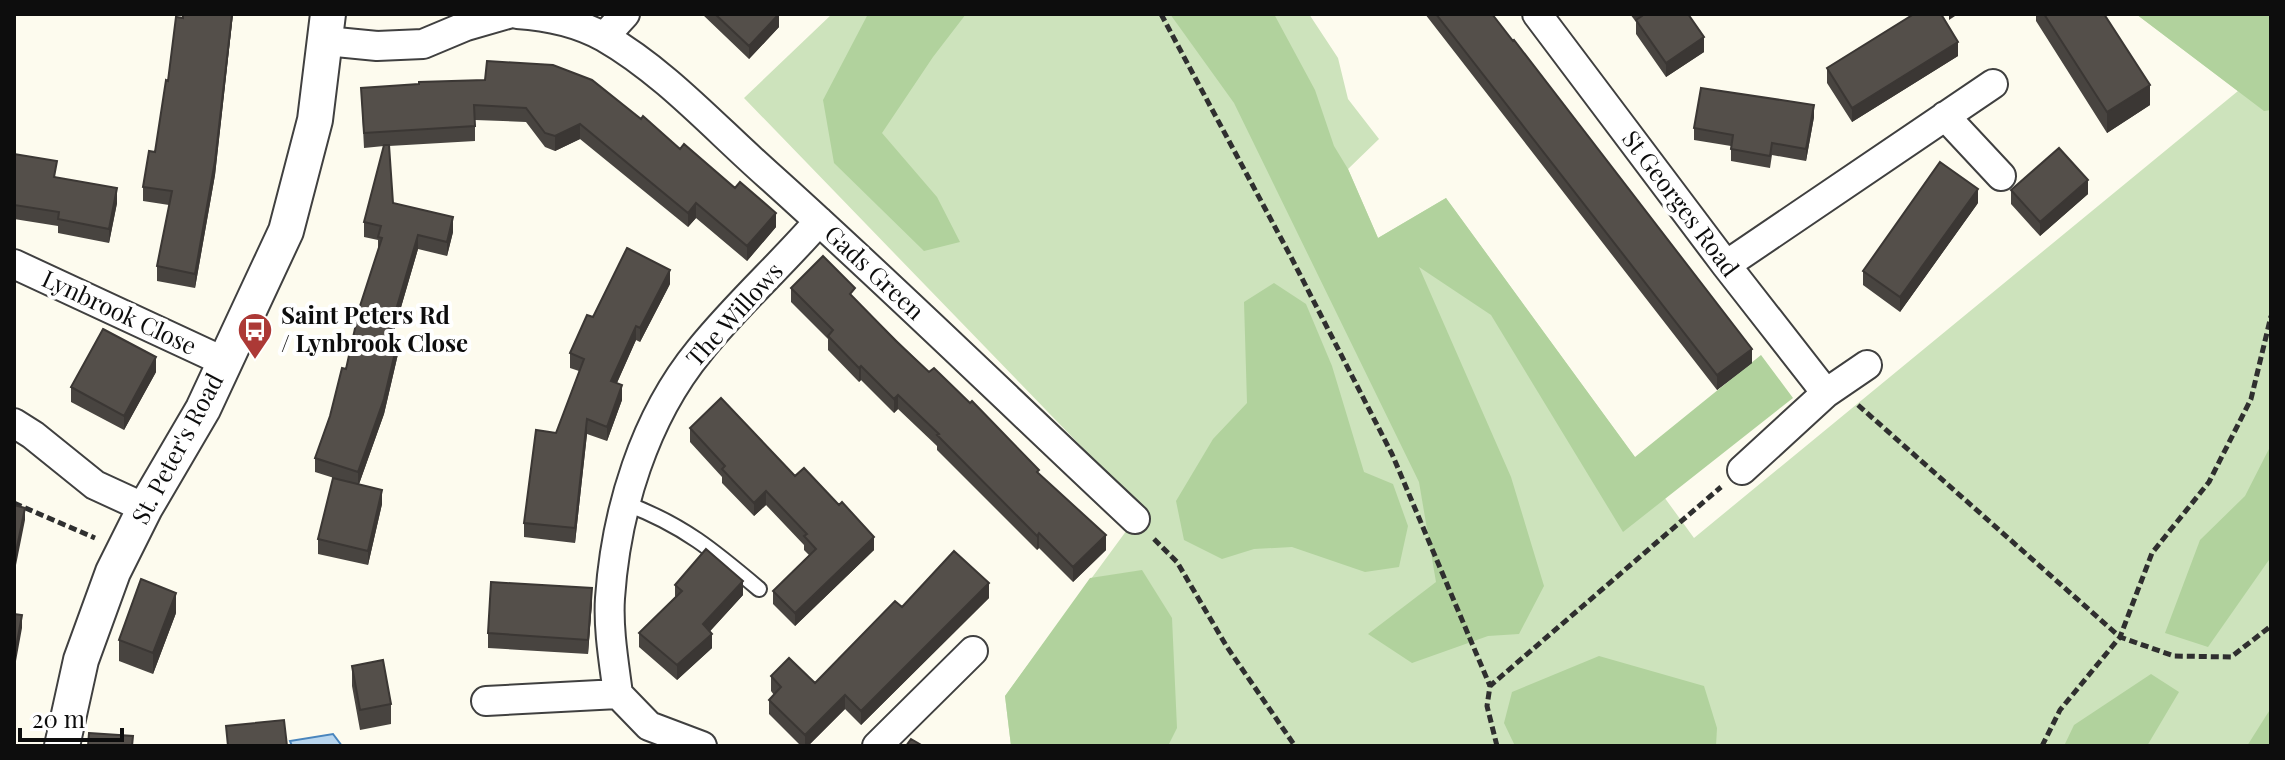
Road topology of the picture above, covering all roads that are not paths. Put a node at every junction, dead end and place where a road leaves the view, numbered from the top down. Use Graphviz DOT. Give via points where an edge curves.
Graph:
graph roads {
  1 [pos="508,14"];
  2 [pos="517,14"];
  3 [pos="625,14"];
  4 [pos="1537,14"];
  5 [pos="327,28"];
  6 [pos="604,37"];
  7 [pos="1993,84"];
  8 [pos="1945,116"];
  9 [pos="2001,176"];
  10 [pos="819,221"];
  11 [pos="14,264"];
  12 [pos="1726,265"];
  13 [pos="225,362"];
  14 [pos="1867,365"];
  15 [pos="1831,389"];
  16 [pos="14,423"];
  17 [pos="1742,470"];
  18 [pos="627,504"];
  19 [pos="145,508"];
  20 [pos="1135,519"];
  21 [pos="759,589"];
  22 [pos="973,651"];
  23 [pos="618,694"];
  24 [pos="486,701"];
  25 [pos="62,746"];
  26 [pos="702,746"];
  27 [pos="877,746"];
  1 -- 5 [label="street" via="423,44 377,46"];
  2 -- 6 [label="street, Gads Green" via="549,16"];
  3 -- 6 [label="street"];
  4 -- 12 [label="street, St Georges Road"];
  5 -- 13 [label="street, St. Peter's Road" via="315,120 286,231"];
  6 -- 10 [label="street, Gads Green" via="654,73"];
  7 -- 8 [label="street"];
  8 -- 9 [label="street"];
  8 -- 12 [label="street"];
  10 -- 18 [label="street, The Willows" via="698,352 668,396 638,458"];
  10 -- 20 [label="street, Gads Green"];
  11 -- 13 [label="street, Lynbrook Close"];
  12 -- 15 [label="street, St Georges Road"];
  13 -- 19 [label="street, St. Peter's Road"];
  14 -- 15 [label="street"];
  15 -- 17 [label="street"];
  16 -- 19 [label="street" via="95,485"];
  18 -- 21 [label="lane" via="684,529"];
  18 -- 23 [label="street, The Willows" via="610,600"];
  19 -- 25 [label="street, St. Peter's Road" via="113,572 81,660"];
  22 -- 27 [label="street"];
  23 -- 24 [label="street"];
  23 -- 26 [label="street" via="649,726"];
}
